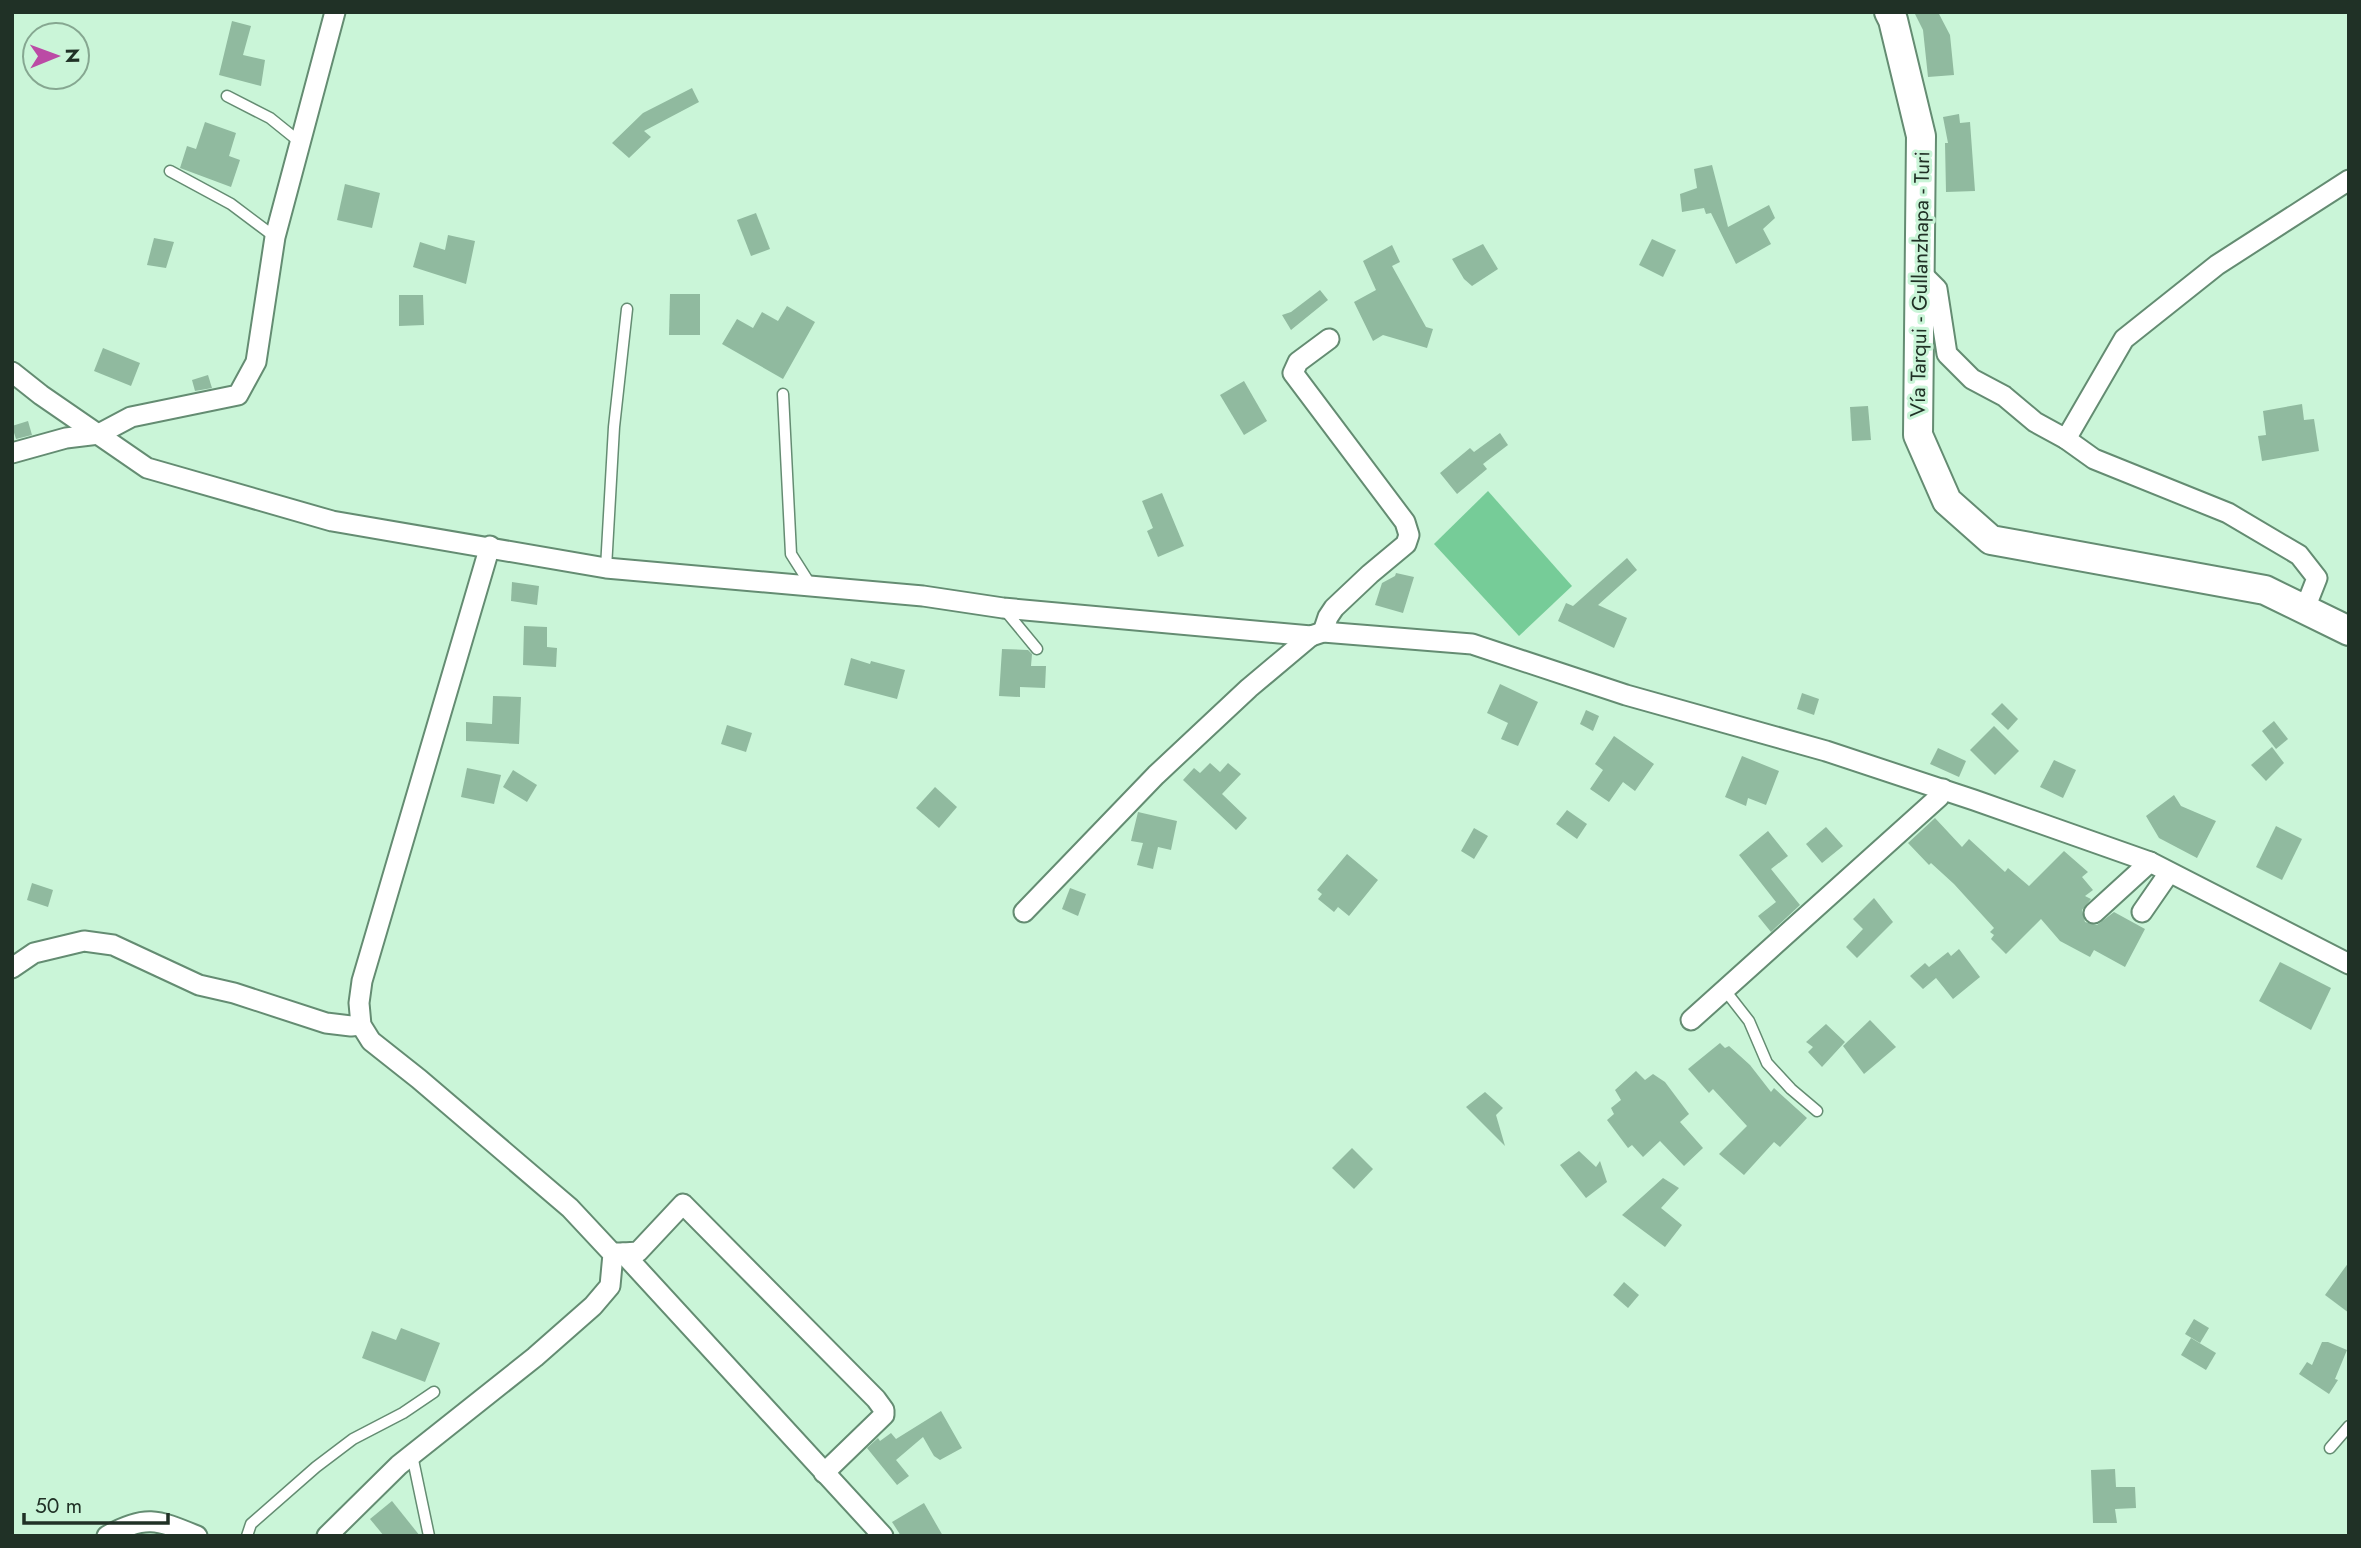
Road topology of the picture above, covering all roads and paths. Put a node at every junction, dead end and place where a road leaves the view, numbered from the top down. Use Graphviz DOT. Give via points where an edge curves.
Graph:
graph roads {
  1 [pos="335,12"];
  2 [pos="1889,12"];
  3 [pos="227,96"];
  4 [pos="301,143"];
  5 [pos="170,171"];
  6 [pos="2349,180"];
  7 [pos="275,237"];
  8 [pos="1920,272"];
  9 [pos="627,309"];
  10 [pos="1329,338"];
  11 [pos="12,372"];
  12 [pos="783,394"];
  13 [pos="99,434"];
  14 [pos="2066,439"];
  15 [pos="12,453"];
  16 [pos="490,546"];
  17 [pos="606,568"];
  18 [pos="811,585"];
  19 [pos="1003,608"];
  20 [pos="2304,611"];
  21 [pos="2349,631"];
  22 [pos="1317,634"];
  23 [pos="1037,649"];
  24 [pos="1943,789"];
  25 [pos="2150,863"];
  26 [pos="2169,873"];
  27 [pos="1024,912"];
  28 [pos="2142,912"];
  29 [pos="2094,913"];
  30 [pos="2349,964"];
  31 [pos="12,968"];
  32 [pos="1724,989"];
  33 [pos="1691,1020"];
  34 [pos="361,1024"];
  35 [pos="1817,1111"];
  36 [pos="618,1254"];
  37 [pos="435,1392"];
  38 [pos="2348,1427"];
  39 [pos="2330,1448"];
  40 [pos="412,1455"];
  41 [pos="824,1473"];
  42 [pos="107,1536"];
  43 [pos="197,1536"];
  44 [pos="247,1536"];
  45 [pos="327,1536"];
  46 [pos="429,1536"];
  47 [pos="883,1536"];
  1 -- 4 [label="street"];
  2 -- 8 [label="main road, Vía Tarqui - Gullanzhapa - Turi" via="1921,136"];
  3 -- 4 [label="lane" via="270,118"];
  4 -- 7 [label="street"];
  5 -- 7 [label="lane" via="231,204"];
  6 -- 14 [label="street" via="2217,265 2124,339"];
  7 -- 13 [label="street" via="256,362 238,395 131,417"];
  8 -- 14 [label="street" via="1937,289 1947,354 1972,379"];
  8 -- 20 [label="main road, Vía Tarqui - Gullanzhapa - Turi" via="1918,435 1947,501 1991,540 2265,590"];
  9 -- 17 [label="lane"];
  10 -- 22 [label="street" via="1298,362 1293,373 1405,522 1409,535 1406,544 1334,608"];
  11 -- 13 [label="street"];
  12 -- 18 [label="lane" via="791,554"];
  13 -- 15 [label="street"];
  13 -- 16 [label="street" via="147,468 319,517"];
  14 -- 20 [label="street" via="2094,460 2228,513 2299,555 2317,578"];
  16 -- 17 [label="street"];
  16 -- 34 [label="street" via="362,981"];
  17 -- 18 [label="street"];
  18 -- 19 [label="street"];
  19 -- 22 [label="street"];
  19 -- 23 [label="lane"];
  20 -- 21 [label="main road, Vía Tarqui - Gullanzhapa - Turi"];
  22 -- 24 [label="street" via="1472,644"];
  22 -- 27 [label="street" via="1250,688 1156,775"];
  24 -- 25 [label="street"];
  24 -- 32 [label="street"];
  25 -- 26 [label="street"];
  25 -- 29 [label="street"];
  26 -- 28 [label="street"];
  26 -- 30 [label="street"];
  31 -- 34 [label="street" via="34,953 84,941 113,946 199,985 326,1023"];
  32 -- 33 [label="street"];
  32 -- 35 [label="lane" via="1749,1021 1767,1063"];
  34 -- 36 [label="street" via="371,1041"];
  36 -- 40 [label="street" via="610,1286 593,1306"];
  36 -- 41 [label="street"];
  36 -- 41 [label="street" via="638,1252 684,1204 876,1399 884,1415"];
  37 -- 44 [label="lane" via="353,1439 316,1467 251,1524"];
  38 -- 39 [label="lane"];
  40 -- 45 [label="street"];
  40 -- 46 [label="lane"];
  41 -- 47 [label="street"];
  42 -- 43 [label="street" via="128,1524 156,1520"];
}
